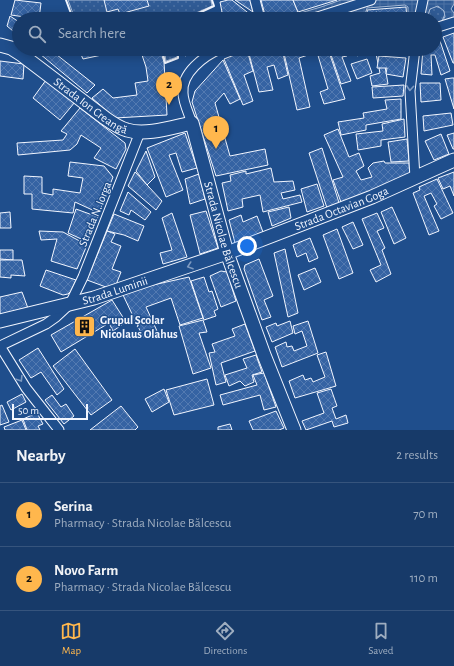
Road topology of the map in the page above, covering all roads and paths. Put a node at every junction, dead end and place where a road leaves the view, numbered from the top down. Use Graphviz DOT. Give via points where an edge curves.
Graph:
graph roads {
  1 [pos="255,0"];
  2 [pos="371,0"];
  3 [pos="423,0"];
  4 [pos="258,12"];
  5 [pos="333,12"];
  6 [pos="420,12"];
  7 [pos="454,22"];
  8 [pos="442,26"];
  9 [pos="0,45"];
  10 [pos="12,49"];
  11 [pos="23,56"];
  12 [pos="207,56"];
  13 [pos="414,56"];
  14 [pos="192,123"];
  15 [pos="140,132"];
  16 [pos="454,160"];
  17 [pos="414,178"];
  18 [pos="227,253"];
  19 [pos="70,304"];
  20 [pos="0,321"];
  21 [pos="0,346"];
  22 [pos="59,430"];
  23 [pos="294,430"];
  1 -- 4 [label="street"];
  2 -- 5 [label="street"];
  3 -- 6 [label="street"];
  7 -- 8 [label="street"];
  9 -- 10 [label="main road, Strada Ion Creangă"];
  11 -- 15 [label="main road, Strada Ion Creangă" via="116,125 128,131"];
  12 -- 14 [label="street, Strada Nicolae Bălcescu" via="184,81 183,93"];
  13 -- 17 [label="street, one-way" via="410,91"];
  14 -- 15 [label="main road, Strada Ion Creangă"];
  14 -- 18 [label="main road, Strada Nicolae Bălcescu"];
  15 -- 19 [label="street, Strada N. Iorga"];
  16 -- 17 [label="main road, Strada Octavian Goga"];
  17 -- 18 [label="main road, Strada Octavian Goga" via="330,214"];
  18 -- 19 [label="main road, Strada Luminii, one-way"];
  18 -- 23 [label="main road, Strada Nicolae Bălcescu"];
  19 -- 20 [label="main road, Strada Luminii"];
  19 -- 21 [label="street" via="46,324"];
  21 -- 22 [label="street, one-way" via="26,388"];
}
